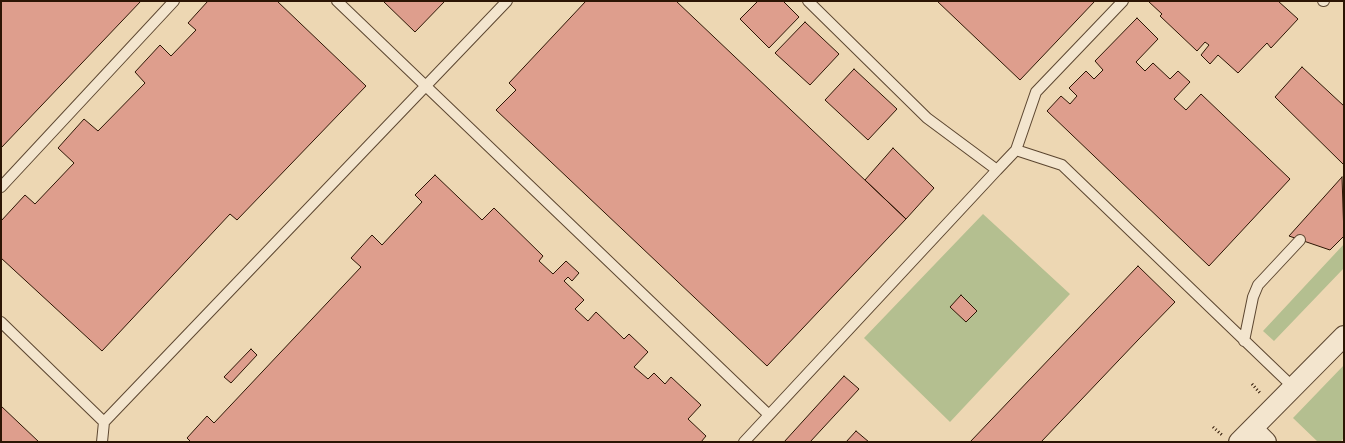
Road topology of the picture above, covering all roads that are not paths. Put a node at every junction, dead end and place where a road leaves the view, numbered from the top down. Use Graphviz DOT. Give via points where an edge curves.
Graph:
graph roads {
  1 [pos="174,1"];
  2 [pos="338,1"];
  3 [pos="507,1"];
  4 [pos="808,1"];
  5 [pos="1123,1"];
  6 [pos="426,86"];
  7 [pos="1016,150"];
  8 [pos="997,170"];
  9 [pos="1,186"];
  10 [pos="1300,240"];
  11 [pos="1,322"];
  12 [pos="1244,341"];
  13 [pos="1340,346"];
  14 [pos="1294,388"];
  15 [pos="769,415"];
  16 [pos="104,422"];
  17 [pos="1245,438"];
  18 [pos="102,442"];
  19 [pos="744,442"];
  1 -- 9 [label="lane"];
  2 -- 6 [label="lane"];
  3 -- 6 [label="lane"];
  4 -- 8 [label="lane" via="927,118"];
  5 -- 7 [label="lane" via="1036,92"];
  6 -- 15 [label="lane"];
  6 -- 16 [label="lane"];
  7 -- 8 [label="lane"];
  7 -- 12 [label="lane" via="1062,165"];
  8 -- 15 [label="lane"];
  10 -- 12 [label="lane" via="1258,285"];
  11 -- 16 [label="lane"];
  12 -- 14 [label="lane"];
  13 -- 14 [label="street"];
  14 -- 17 [label="street"];
  15 -- 19 [label="lane"];
  16 -- 18 [label="lane"];
}
